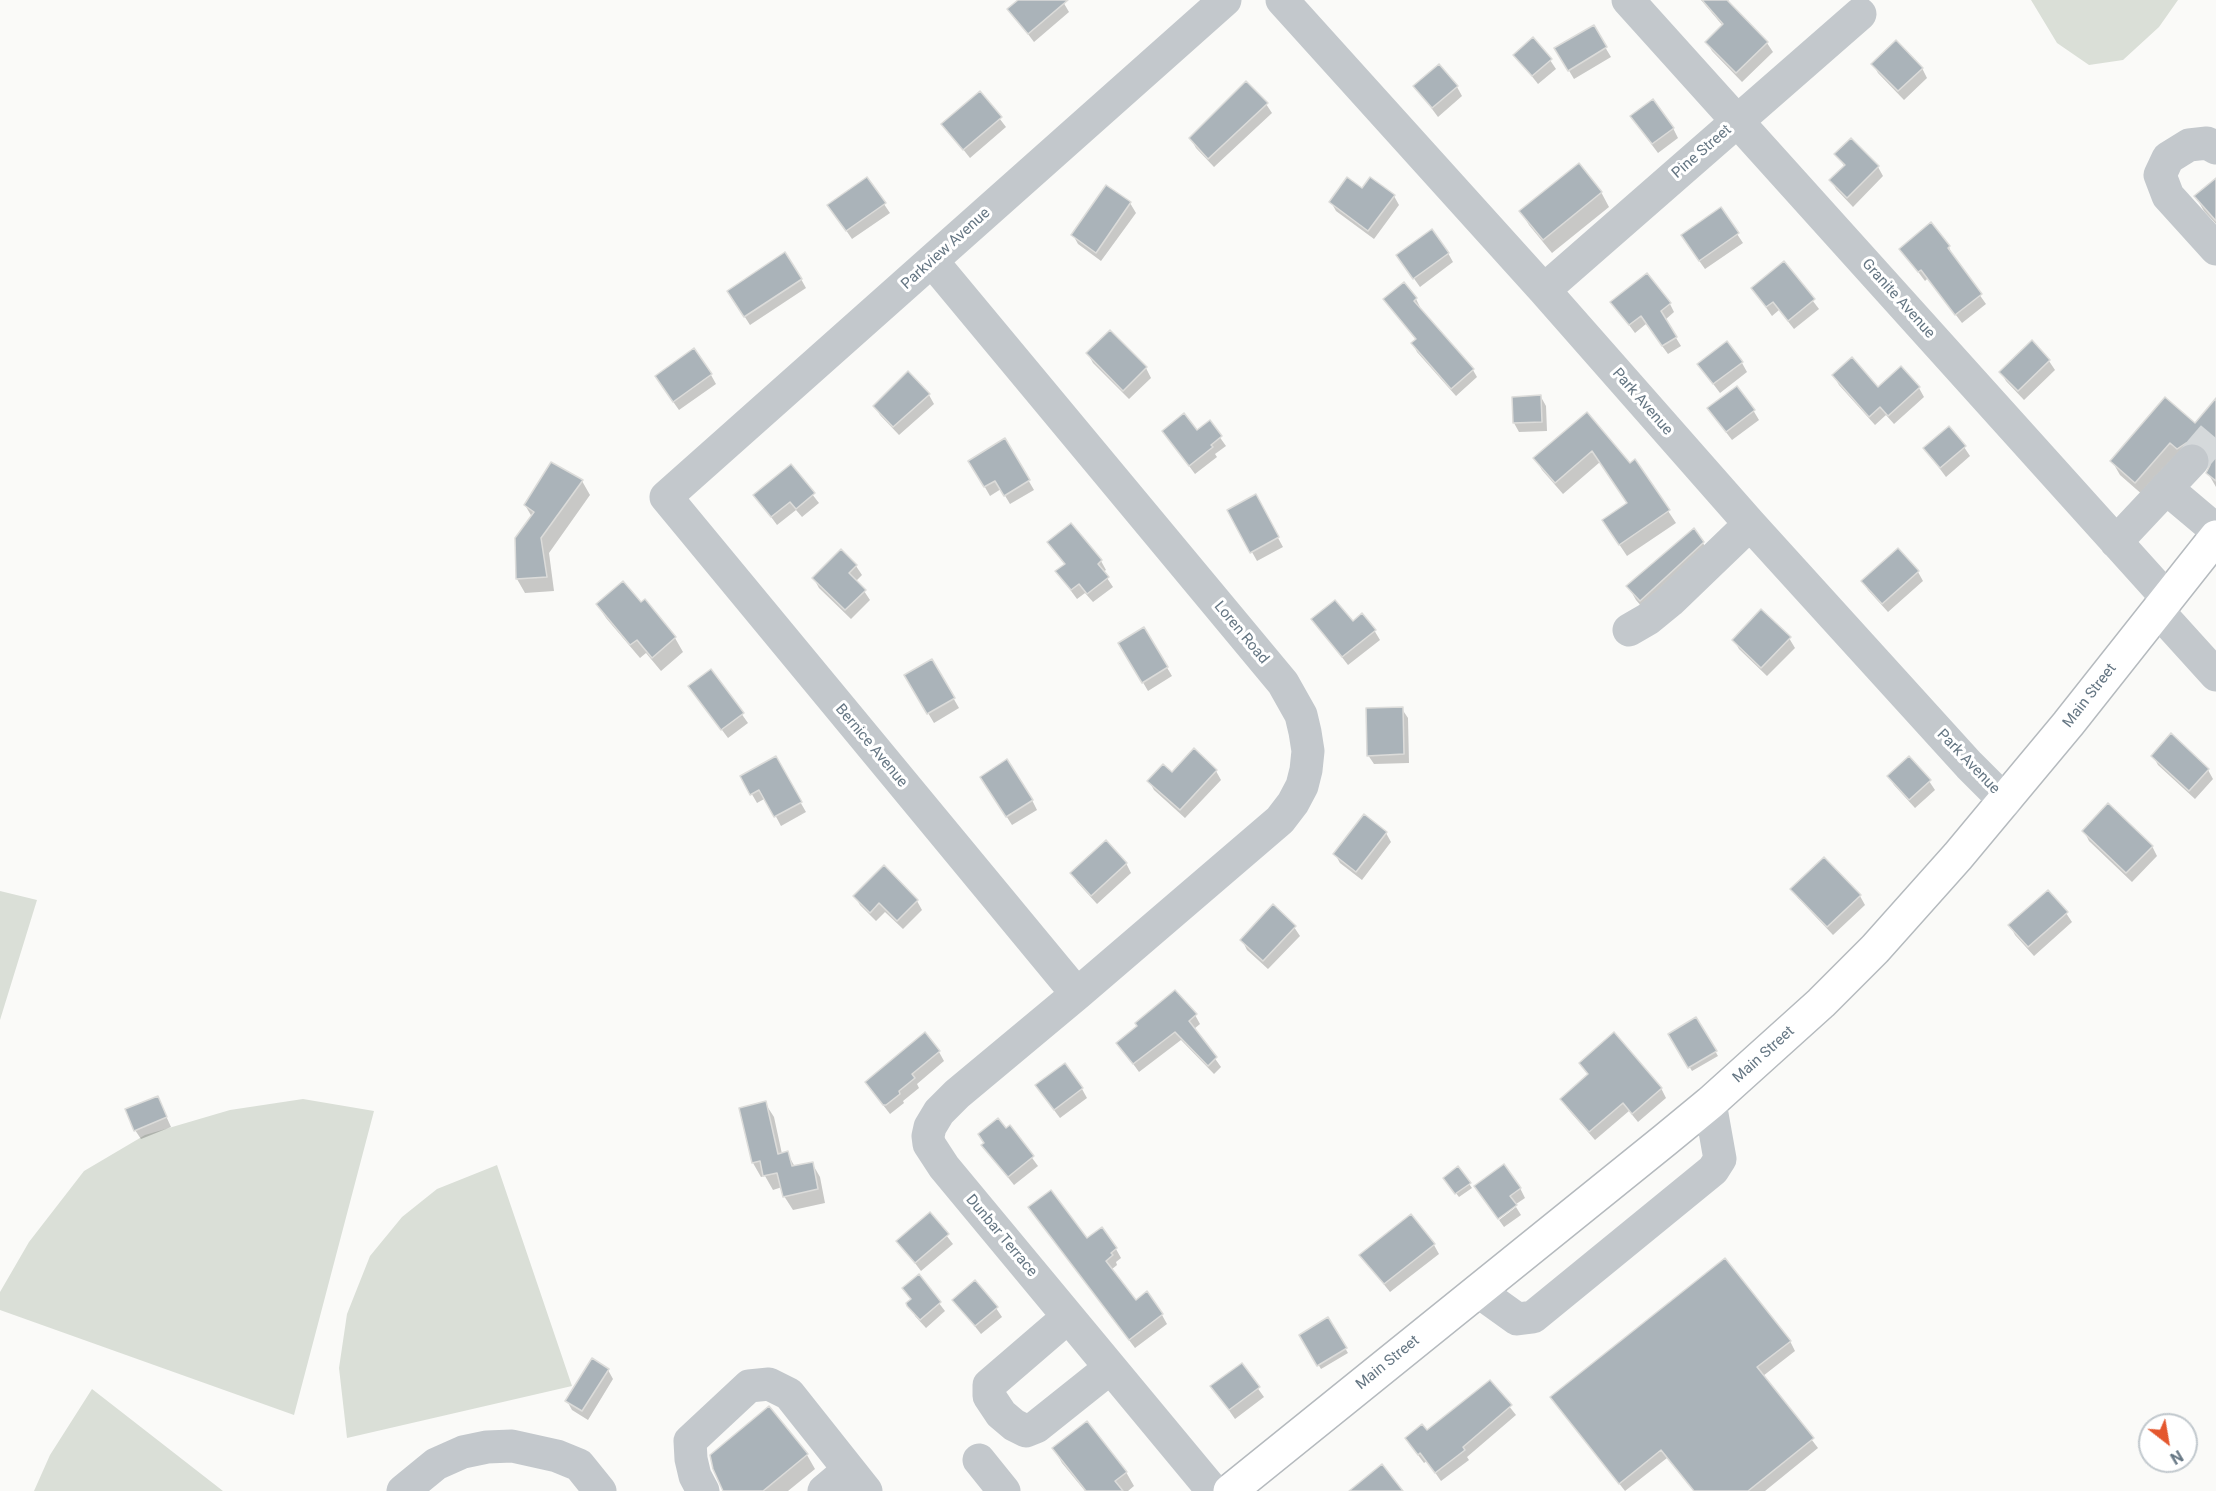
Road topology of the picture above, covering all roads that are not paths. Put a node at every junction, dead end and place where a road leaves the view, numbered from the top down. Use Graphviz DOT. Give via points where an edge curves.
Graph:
graph roads {
  1 [pos="1225,0"];
  2 [pos="1282,0"];
  3 [pos="1629,0"];
  4 [pos="1860,14"];
  5 [pos="1738,121"];
  6 [pos="2216,148"];
  7 [pos="2216,249"];
  8 [pos="932,261"];
  9 [pos="1544,290"];
  10 [pos="2192,461"];
  11 [pos="2166,488"];
  12 [pos="666,497"];
  13 [pos="1750,524"];
  14 [pos="2216,530"];
  15 [pos="2216,537"];
  16 [pos="2116,542"];
  17 [pos="2162,605"];
  18 [pos="1629,630"];
  19 [pos="2216,675"];
  20 [pos="2005,801"];
  21 [pos="1077,994"];
  22 [pos="1710,1103"];
  23 [pos="1478,1291"];
  24 [pos="1068,1317"];
  25 [pos="1110,1368"];
  26 [pos="980,1460"];
  27 [pos="857,1480"];
  28 [pos="403,1491"];
  29 [pos="600,1491"];
  30 [pos="703,1491"];
  31 [pos="824,1491"];
  32 [pos="1004,1491"];
  33 [pos="1213,1491"];
  34 [pos="1230,1491"];
  1 -- 8 [label="street, Parkview Avenue"];
  2 -- 9 [label="street, Park Avenue"];
  3 -- 5 [label="street, Granite Avenue"];
  4 -- 5 [label="street, Pine Street"];
  5 -- 9 [label="street, Pine Street"];
  5 -- 16 [label="street, Granite Avenue"];
  6 -- 7 [label="street" via="2207,143 2189,145 2168,158 2160,176 2168,195"];
  8 -- 12 [label="street, Parkview Avenue"];
  8 -- 21 [label="street, Loren Road" via="1282,683 1301,715 1305,732 1308,751 1302,786 1280,820"];
  9 -- 13 [label="street, Park Avenue"];
  10 -- 11 [label="street"];
  11 -- 14 [label="street"];
  11 -- 16 [label="street"];
  12 -- 21 [label="street, Bernice Avenue"];
  13 -- 18 [label="street" via="1670,601"];
  13 -- 20 [label="street, Park Avenue"];
  15 -- 17 [label="main road, Main Street"];
  16 -- 17 [label="street, Granite Avenue"];
  17 -- 19 [label="street, Granite Avenue"];
  17 -- 20 [label="main road, Main Street"];
  20 -- 22 [label="main road, Main Street" via="1875,949"];
  21 -- 24 [label="street, Dunbar Terrace" via="946,1104 928,1136 944,1167"];
  22 -- 23 [label="main road, Main Street"];
  22 -- 23 [label="street" via="1720,1159 1713,1170 1533,1317 1517,1318"];
  23 -- 34 [label="main road, Main Street"];
  24 -- 25 [label="street, Dunbar Terrace"];
  24 -- 25 [label="street" via="989,1385 989,1396 1001,1414 1026,1431 1036,1427"];
  25 -- 33 [label="street, Dunbar Terrace"];
  26 -- 32 [label="street"];
  27 -- 30 [label="street" via="789,1394 769,1384 749,1386 690,1441 695,1476"];
  27 -- 31 [label="street"];
  28 -- 29 [label="street" via="436,1464 462,1452 512,1446 579,1465"];
}
